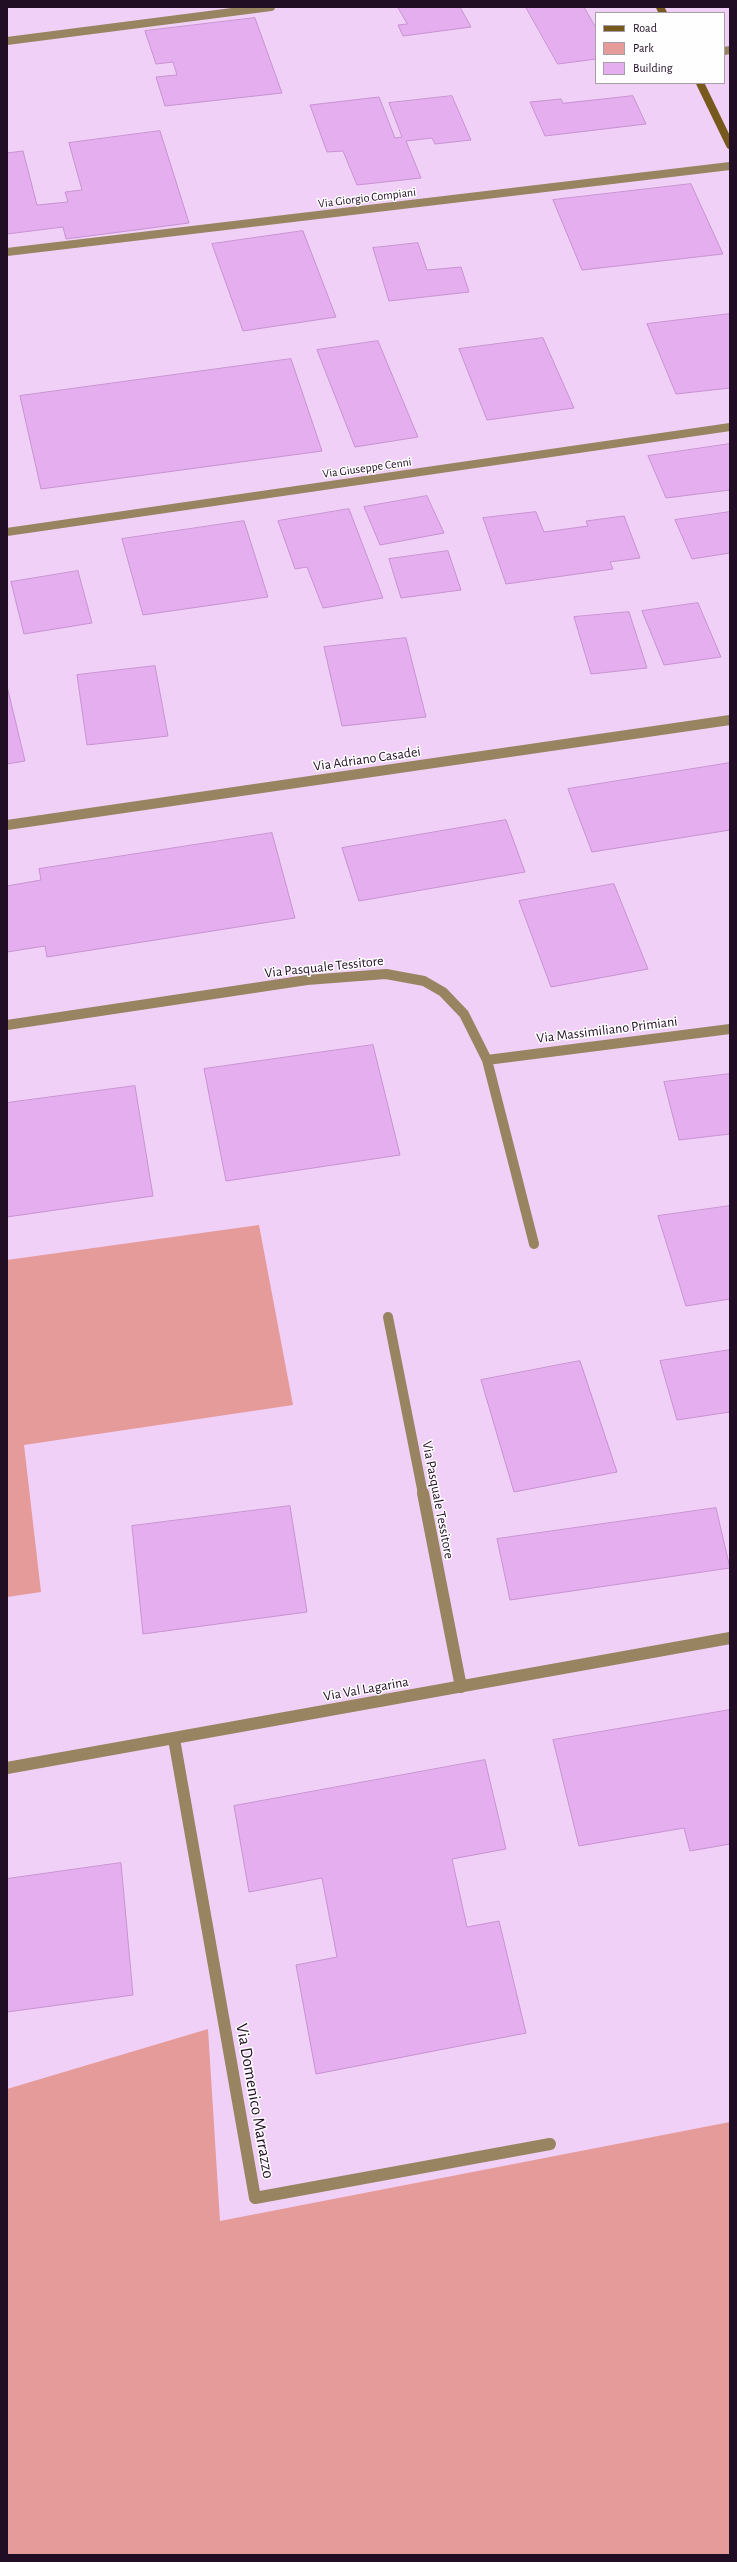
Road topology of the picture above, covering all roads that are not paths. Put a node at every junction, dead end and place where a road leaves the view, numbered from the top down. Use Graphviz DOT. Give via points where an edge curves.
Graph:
graph roads {
  1 [pos="271,7"];
  2 [pos="7,41"];
  3 [pos="700,84"];
  4 [pos="730,145"];
  5 [pos="730,166"];
  6 [pos="7,252"];
  7 [pos="730,427"];
  8 [pos="7,532"];
  9 [pos="730,720"];
  10 [pos="7,824"];
  11 [pos="7,1025"];
  12 [pos="730,1029"];
  13 [pos="487,1060"];
  14 [pos="534,1244"];
  15 [pos="388,1317"];
  16 [pos="730,1638"];
  17 [pos="462,1687"];
  18 [pos="174,1738"];
  19 [pos="7,1768"];
  20 [pos="550,2144"];
  1 -- 2 [label="street"];
  3 -- 4 [label="street"];
  5 -- 6 [label="street, Via Giorgio Compiani"];
  7 -- 8 [label="street, Via Giuseppe Cenni"];
  9 -- 10 [label="street, Via Adriano Casadei"];
  11 -- 13 [label="street, Via Pasquale Tessitore" via="307,980 386,974 424,981 443,992 464,1014"];
  12 -- 13 [label="street, Via Massimiliano Primiani"];
  13 -- 14 [label="street, Via Pasquale Tessitore"];
  15 -- 17 [label="street, Via Pasquale Tessitore"];
  16 -- 17 [label="street, Via Val Lagarina"];
  17 -- 18 [label="street, Via Val Lagarina"];
  18 -- 19 [label="street, Via Val Lagarina"];
  18 -- 20 [label="street, Via Domenico Marrazzo" via="255,2198"];
}
